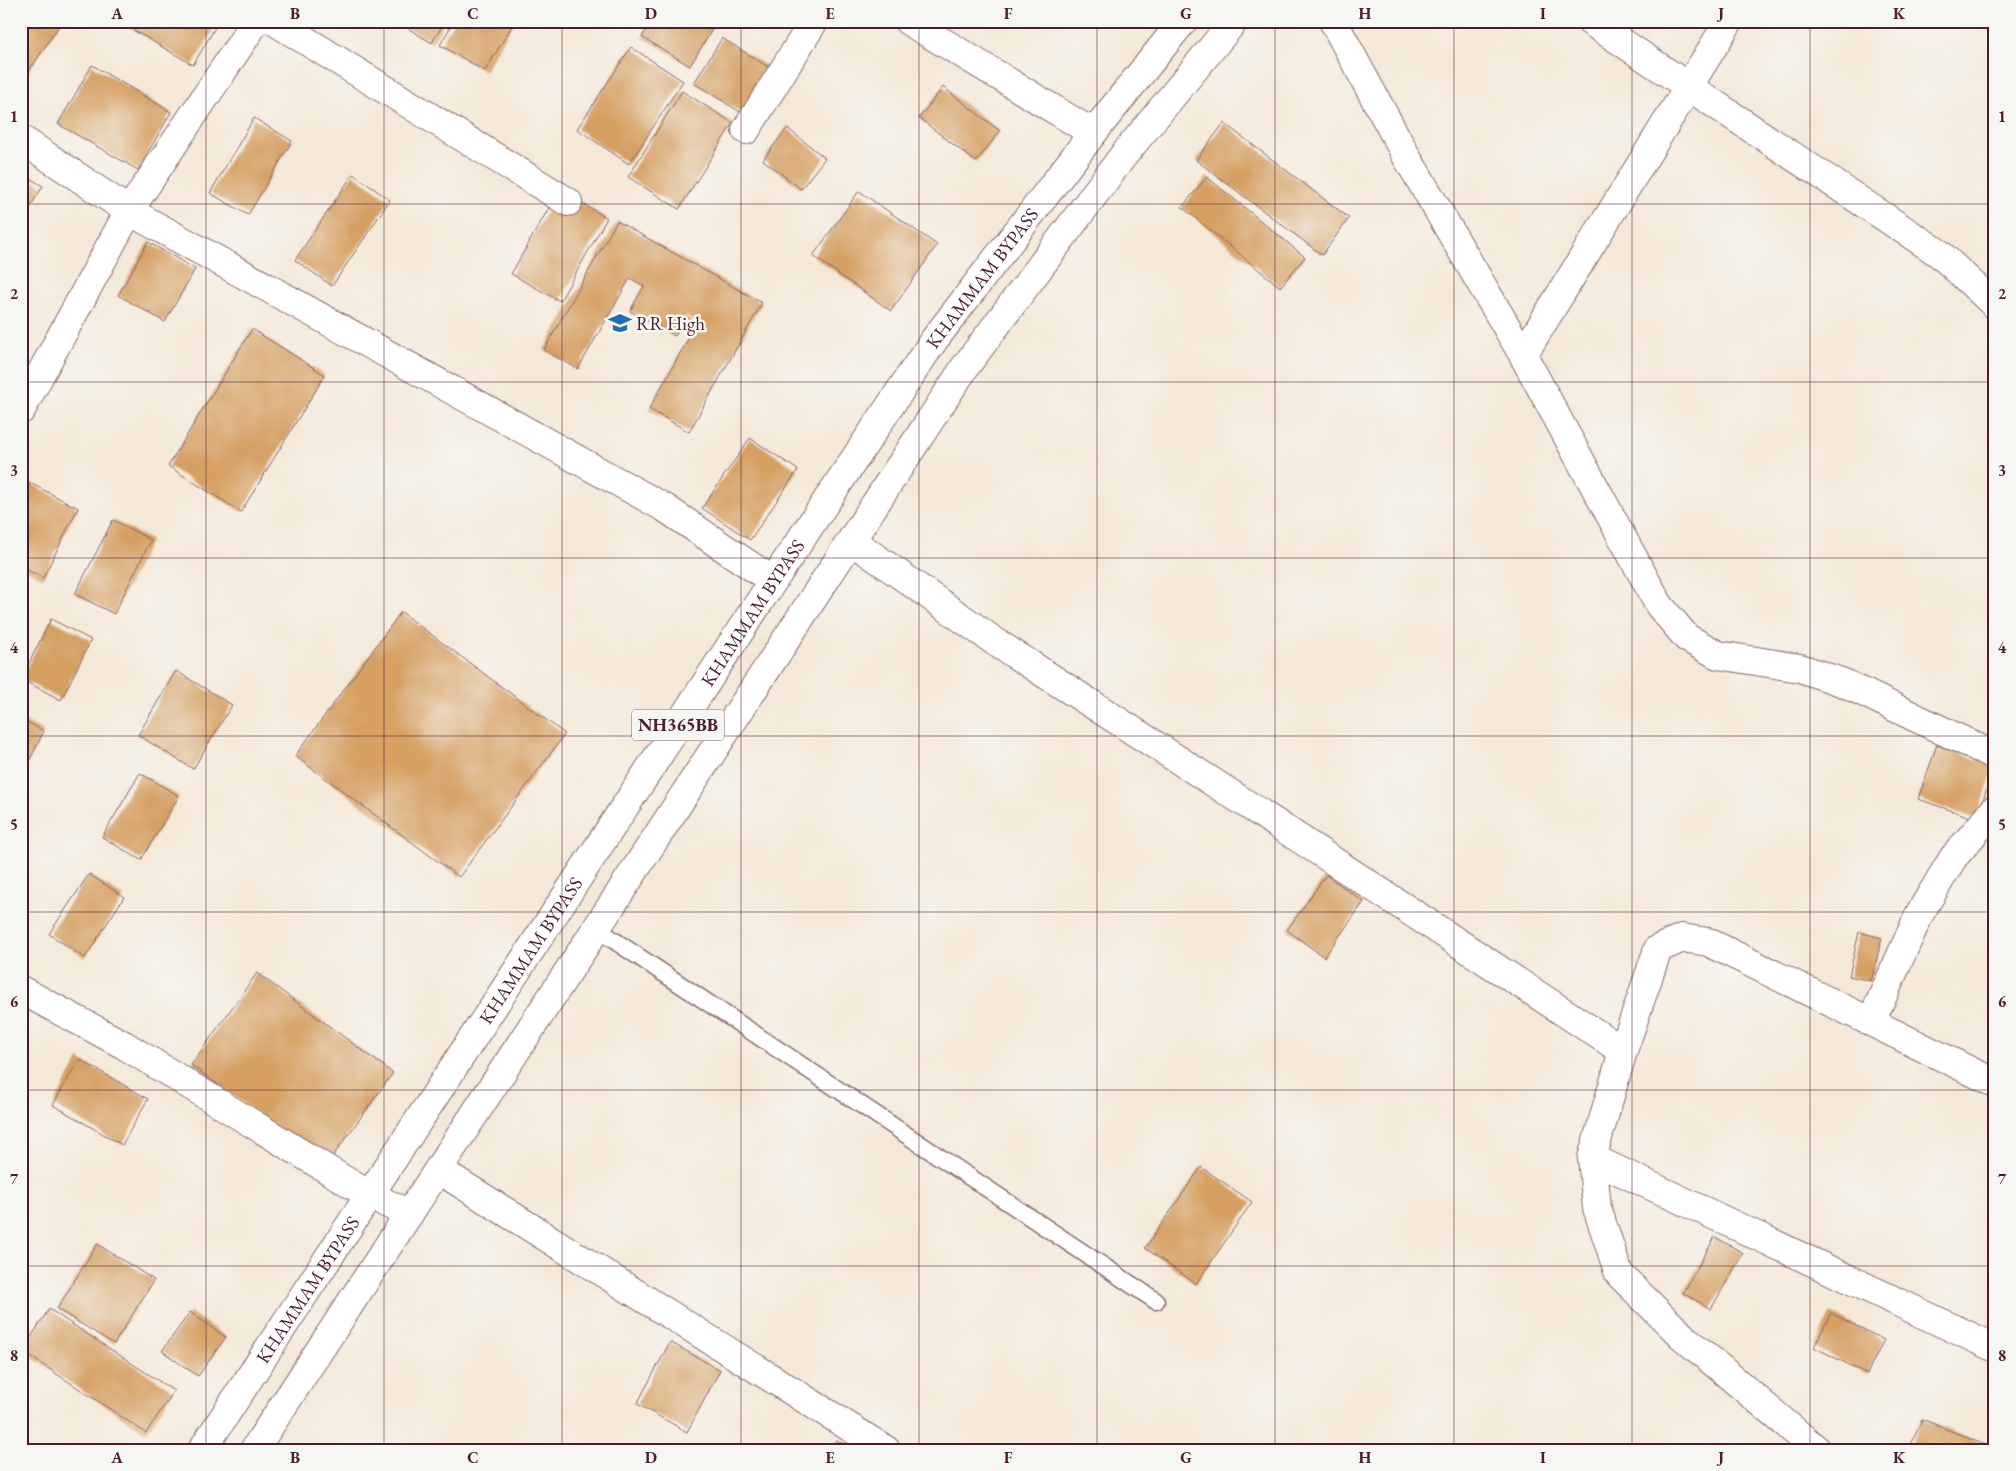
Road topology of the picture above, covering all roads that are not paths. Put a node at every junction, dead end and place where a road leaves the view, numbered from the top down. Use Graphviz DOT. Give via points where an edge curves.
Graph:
graph roads {
  1 [pos="256,21"];
  2 [pos="274,21"];
  3 [pos="814,21"];
  4 [pos="908,21"];
  5 [pos="1183,21"];
  6 [pos="1234,21"];
  7 [pos="1333,21"];
  8 [pos="1590,21"];
  9 [pos="1729,21"];
  10 [pos="1689,86"];
  11 [pos="746,130"];
  12 [pos="1092,133"];
  13 [pos="21,138"];
  14 [pos="568,202"];
  15 [pos="129,212"];
  16 [pos="1995,305"];
  17 [pos="1523,356"];
  18 [pos="21,410"];
  19 [pos="852,541"];
  20 [pos="773,581"];
  21 [pos="1993,751"];
  22 [pos="1995,809"];
  23 [pos="597,929"];
  24 [pos="21,990"];
  25 [pos="1871,1022"];
  26 [pos="1623,1051"];
  27 [pos="1995,1083"];
  28 [pos="1592,1158"];
  29 [pos="439,1170"];
  30 [pos="369,1195"];
  31 [pos="409,1214"];
  32 [pos="1156,1301"];
  33 [pos="1995,1348"];
  34 [pos="202,1450"];
  35 [pos="254,1450"];
  36 [pos="886,1450"];
  37 [pos="1817,1450"];
  1 -- 15 [label="main road"];
  2 -- 14 [label="main road"];
  3 -- 11 [label="main road"];
  4 -- 12 [label="main road"];
  5 -- 12 [label="main road, KHAMMAM BYPASS / NH365BB"];
  6 -- 19 [label="main road, KHAMMAM BYPASS / NH365BB" via="1123,156 965,367"];
  7 -- 17 [label="main road" via="1409,161"];
  8 -- 10 [label="main road"];
  9 -- 10 [label="main road"];
  10 -- 16 [label="main road" via="1940,254"];
  10 -- 17 [label="main road"];
  12 -- 20 [label="main road, KHAMMAM BYPASS / NH365BB" via="934,340"];
  13 -- 15 [label="main road"];
  15 -- 18 [label="main road"];
  15 -- 20 [label="main road" via="665,508"];
  17 -- 21 [label="main road" via="1659,605 1687,638 1718,655 1800,668 1844,683"];
  19 -- 23 [label="main road, KHAMMAM BYPASS / NH365BB"];
  19 -- 26 [label="main road" via="997,643"];
  20 -- 30 [label="main road, KHAMMAM BYPASS / NH365BB"];
  22 -- 25 [label="main road" via="1953,858 1920,913"];
  23 -- 29 [label="main road, KHAMMAM BYPASS / NH365BB"];
  23 -- 32 [label="lane"];
  24 -- 30 [label="main road" via="124,1045"];
  25 -- 26 [label="main road" via="1708,942 1682,938 1658,949"];
  25 -- 27 [label="main road"];
  26 -- 28 [label="main road"];
  28 -- 33 [label="main road"];
  28 -- 37 [label="main road" via="1597,1208 1619,1274 1681,1335"];
  29 -- 31 [label="main road, KHAMMAM BYPASS / NH365BB"];
  29 -- 36 [label="main road"];
  30 -- 31 [label="main road"];
  30 -- 34 [label="main road, KHAMMAM BYPASS / NH365BB"];
  31 -- 35 [label="main road, KHAMMAM BYPASS / NH365BB"];
}
